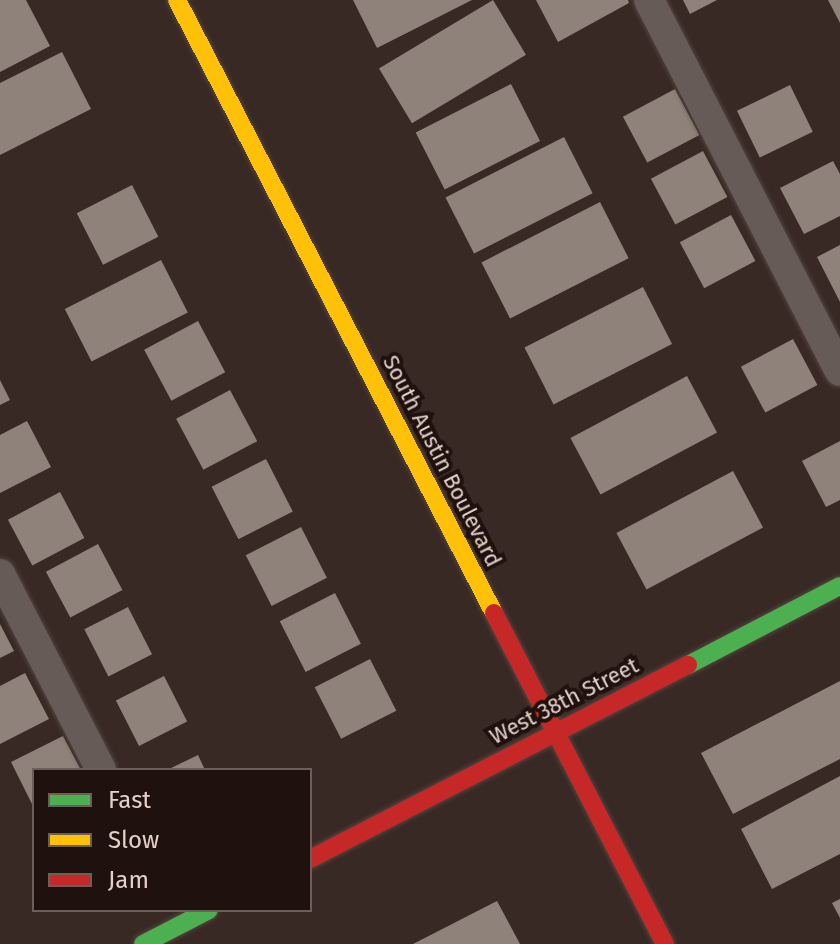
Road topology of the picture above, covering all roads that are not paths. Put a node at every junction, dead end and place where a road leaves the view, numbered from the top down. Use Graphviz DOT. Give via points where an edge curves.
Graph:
graph roads {
  1 [pos="177,0"];
  2 [pos="649,0"];
  3 [pos="840,371"];
  4 [pos="0,574"];
  5 [pos="840,586"];
  6 [pos="556,732"];
  7 [pos="100,768"];
  8 [pos="312,858"];
  9 [pos="206,912"];
  10 [pos="182,926"];
  11 [pos="143,944"];
  12 [pos="665,944"];
  1 -- 6 [label="street, South Austin Boulevard"];
  2 -- 3 [label="lane"];
  4 -- 7 [label="lane"];
  5 -- 6 [label="street, West 38th Street"];
  6 -- 8 [label="street, West 38th Street"];
  6 -- 12 [label="street, South Austin Boulevard"];
  9 -- 10 [label="street"];
  10 -- 11 [label="street"];
}
